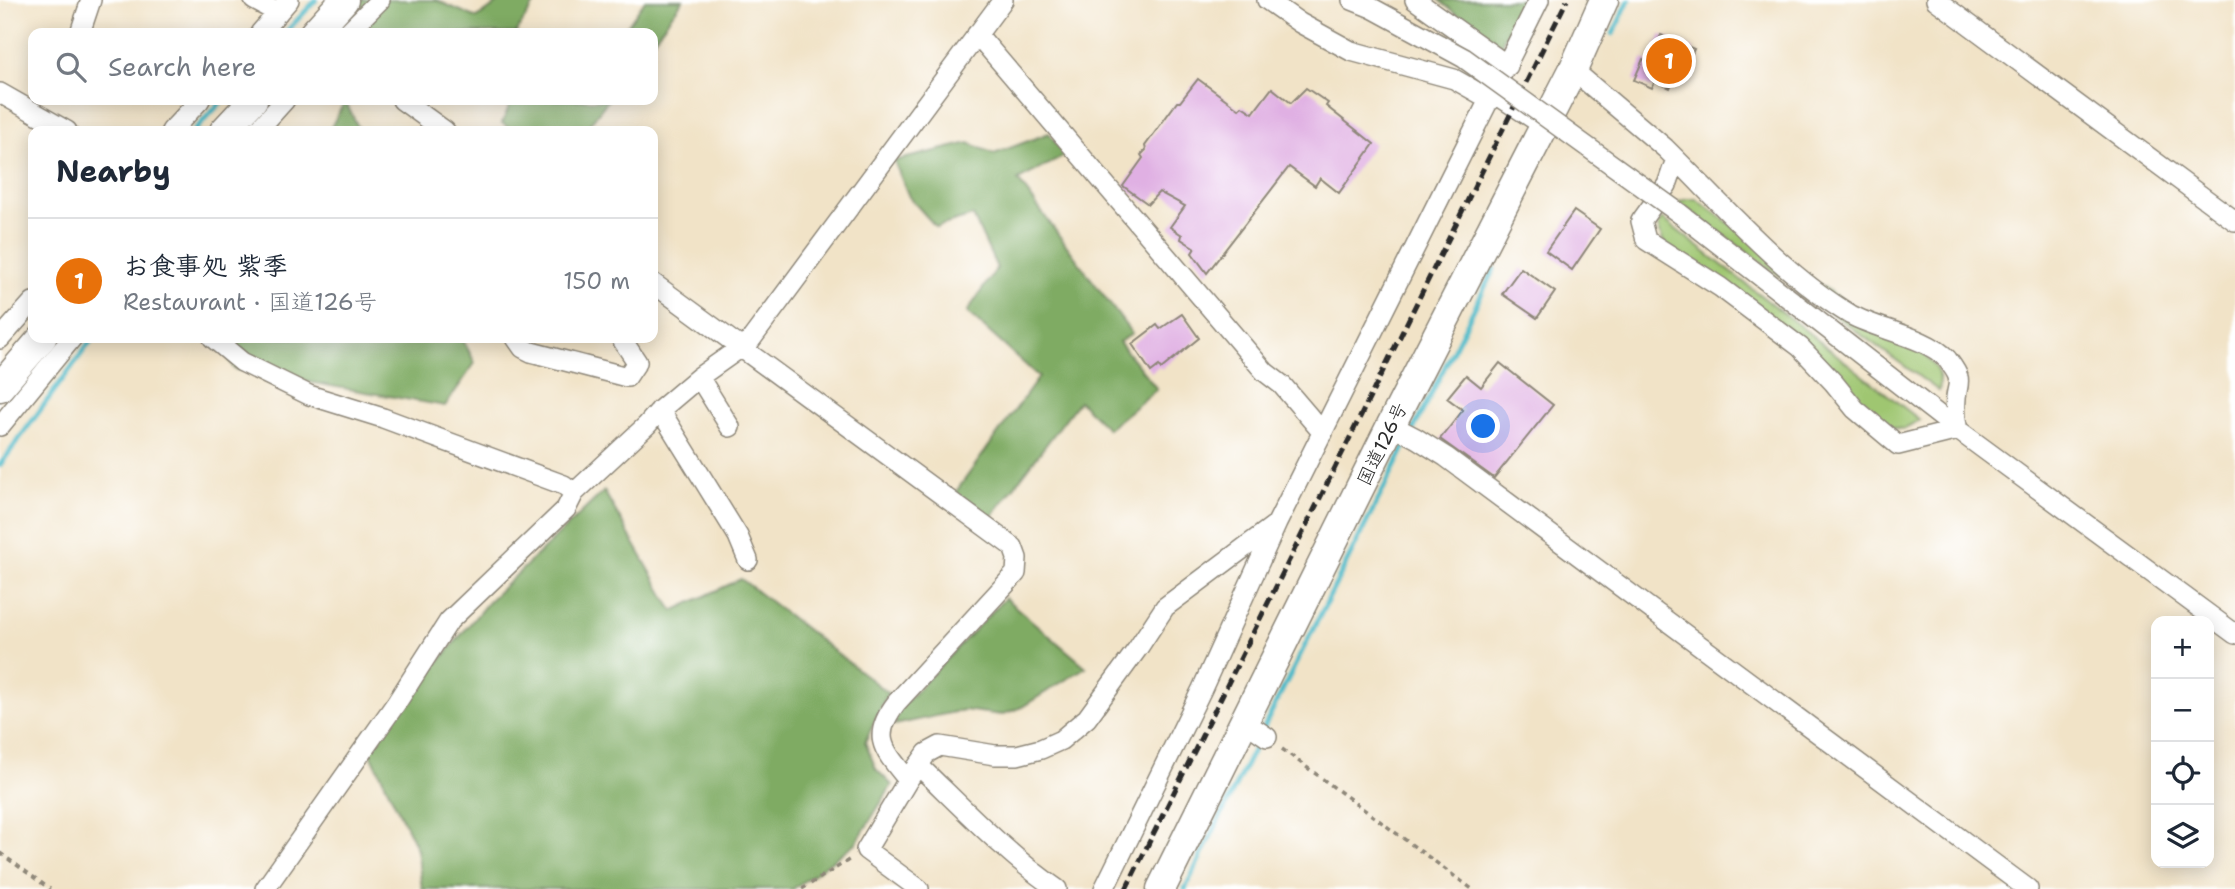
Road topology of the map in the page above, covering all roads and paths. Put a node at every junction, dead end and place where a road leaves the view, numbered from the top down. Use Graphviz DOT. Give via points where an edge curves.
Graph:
graph roads {
  1 [pos="91,0"];
  2 [pos="254,0"];
  3 [pos="344,0"];
  4 [pos="380,0"];
  5 [pos="1003,0"];
  6 [pos="1267,0"];
  7 [pos="1352,0"];
  8 [pos="1415,0"];
  9 [pos="1539,0"];
  10 [pos="1604,0"];
  11 [pos="1936,0"];
  12 [pos="284,6"];
  13 [pos="82,28"];
  14 [pos="264,28"];
  15 [pos="319,28"];
  16 [pos="352,28"];
  17 [pos="977,34"];
  18 [pos="1508,66"];
  19 [pos="1573,70"];
  20 [pos="0,93"];
  21 [pos="1493,96"];
  22 [pos="195,105"];
  23 [pos="248,105"];
  24 [pos="280,105"];
  25 [pos="409,105"];
  26 [pos="1544,125"];
  27 [pos="58,126"];
  28 [pos="176,126"];
  29 [pos="230,126"];
  30 [pos="262,126"];
  31 [pos="438,126"];
  32 [pos="1676,159"];
  33 [pos="2235,221"];
  34 [pos="658,287"];
  35 [pos="28,308"];
  36 [pos="0,339"];
  37 [pos="38,343"];
  38 [pos="68,343"];
  39 [pos="219,343"];
  40 [pos="520,343"];
  41 [pos="624,343"];
  42 [pos="743,348"];
  43 [pos="699,377"];
  44 [pos="0,387"];
  45 [pos="660,410"];
  46 [pos="0,426"];
  47 [pos="730,427"];
  48 [pos="1958,430"];
  49 [pos="1405,432"];
  50 [pos="1323,433"];
  51 [pos="574,493"];
  52 [pos="1277,523"];
  53 [pos="748,560"];
  54 [pos="2235,634"];
  55 [pos="1256,730"];
  56 [pos="913,772"];
  57 [pos="866,850"];
  58 [pos="0,853"];
  59 [pos="50,889"];
  60 [pos="265,889"];
  61 [pos="802,889"];
  62 [pos="919,889"];
  63 [pos="1057,889"];
  64 [pos="1104,889"];
  65 [pos="1161,889"];
  66 [pos="1472,889"];
  67 [pos="2028,889"];
  1 -- 13 [label="street"];
  2 -- 12 [label="street"];
  3 -- 15 [label="highway"];
  4 -- 16 [label="street"];
  5 -- 17 [label="street"];
  6 -- 21 [label="street" via="1351,51 1454,79"];
  7 -- 48 [label="street, bridge" via="1464,58 1679,214"];
  8 -- 18 [label="street"];
  9 -- 18 [label="street"];
  10 -- 19 [label="highway, 国道126号"];
  11 -- 33 [label="street"];
  12 -- 14 [label="street"];
  17 -- 42 [label="street"];
  17 -- 50 [label="street" via="1265,372"];
  18 -- 21 [label="street"];
  19 -- 26 [label="highway, 国道126号"];
  19 -- 32 [label="street"];
  20 -- 27 [label="street"];
  21 -- 26 [label="street"];
  21 -- 50 [label="street"];
  22 -- 28 [label="street"];
  23 -- 29 [label="highway"];
  24 -- 30 [label="street"];
  25 -- 31 [label="street"];
  26 -- 49 [label="highway, 国道126号"];
  32 -- 48 [label="street" via="1731,216 1826,297 1852,315 1928,344 1947,360 1958,377"];
  32 -- 48 [label="street" via="1667,185 1641,221 1646,240 1720,287 1800,347 1856,409 1898,445"];
  34 -- 42 [label="street"];
  35 -- 36 [label="street"];
  37 -- 44 [label="highway"];
  38 -- 46 [label="street"];
  39 -- 51 [label="street" via="242,362 309,395 383,418 564,485"];
  40 -- 41 [label="street" via="531,352 627,377 637,362"];
  42 -- 43 [label="street"];
  42 -- 56 [label="street" via="1013,547 1016,573 884,719 885,752"];
  43 -- 45 [label="street"];
  43 -- 47 [label="street"];
  45 -- 51 [label="street"];
  45 -- 53 [label="street" via="738,536"];
  48 -- 54 [label="street"];
  49 -- 55 [label="highway, 国道126号"];
  49 -- 67 [label="street" via="1458,466"];
  50 -- 52 [label="street"];
  51 -- 60 [label="street" via="566,509 449,621"];
  52 -- 56 [label="street" via="1165,607 1087,718 1061,740 1017,755 940,746 927,753"];
  52 -- 64 [label="street" via="1202,690"];
  55 -- 65 [label="highway, 国道126号"];
  55 -- 66 [label="path"];
  56 -- 57 [label="street"];
  56 -- 63 [label="street"];
  57 -- 61 [label="path"];
  57 -- 62 [label="street"];
  58 -- 59 [label="path"];
}
